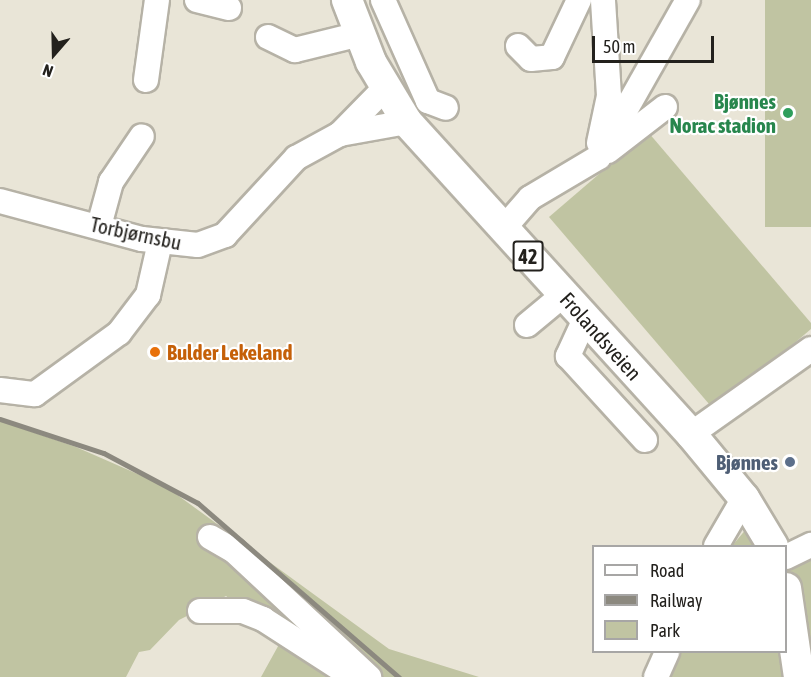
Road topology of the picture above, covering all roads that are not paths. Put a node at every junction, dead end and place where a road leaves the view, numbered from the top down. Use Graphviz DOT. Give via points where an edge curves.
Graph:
graph roads {
  1 [pos="158,0"];
  2 [pos="197,0"];
  3 [pos="347,0"];
  4 [pos="383,0"];
  5 [pos="579,0"];
  6 [pos="603,0"];
  7 [pos="688,0"];
  8 [pos="229,8"];
  9 [pos="360,34"];
  10 [pos="268,37"];
  11 [pos="518,46"];
  12 [pos="146,80"];
  13 [pos="395,106"];
  14 [pos="665,107"];
  15 [pos="446,108"];
  16 [pos="340,134"];
  17 [pos="142,135"];
  18 [pos="599,157"];
  19 [pos="0,201"];
  20 [pos="99,226"];
  21 [pos="503,229"];
  22 [pos="160,242"];
  23 [pos="563,295"];
  24 [pos="585,319"];
  25 [pos="527,325"];
  26 [pos="811,349"];
  27 [pos="0,390"];
  28 [pos="691,435"];
  29 [pos="645,441"];
  30 [pos="744,498"];
  31 [pos="210,537"];
  32 [pos="717,545"];
  33 [pos="772,545"];
  34 [pos="811,545"];
  35 [pos="787,557"];
  36 [pos="787,595"];
  37 [pos="200,611"];
  38 [pos="666,653"];
  39 [pos="351,677"];
  40 [pos="369,677"];
  41 [pos="656,677"];
  42 [pos="799,677"];
  1 -- 12 [label="street"];
  2 -- 8 [label="street"];
  3 -- 9 [label="main road, 42"];
  4 -- 15 [label="street" via="428,101"];
  5 -- 11 [label="street" via="552,57 531,59"];
  6 -- 18 [label="street" via="609,96"];
  7 -- 18 [label="street"];
  9 -- 10 [label="street" via="295,50"];
  9 -- 13 [label="main road, 42"];
  13 -- 16 [label="street, Torbjørnsbu"];
  13 -- 16 [label="street, Torbjørnsbu"];
  13 -- 21 [label="main road, Frolandsveien / 42"];
  14 -- 18 [label="street"];
  16 -- 22 [label="street, Torbjørnsbu" via="296,158 225,235 198,245"];
  17 -- 20 [label="street" via="111,182"];
  18 -- 21 [label="street" via="530,198"];
  19 -- 20 [label="street, Torbjørnsbu"];
  20 -- 22 [label="street, Torbjørnsbu"];
  21 -- 23 [label="main road, Frolandsveien / 42"];
  22 -- 27 [label="street" via="148,295 119,333 35,394"];
  23 -- 24 [label="main road, Frolandsveien / 42"];
  23 -- 25 [label="street"];
  24 -- 28 [label="main road, Frolandsveien / 42"];
  24 -- 29 [label="street" via="568,356"];
  26 -- 28 [label="street"];
  28 -- 30 [label="main road, Frolandsveien / 42"];
  30 -- 32 [label="street"];
  30 -- 33 [label="main road, Frolandsveien / 42"];
  31 -- 40 [label="street" via="234,551"];
  34 -- 35 [label="street"];
  36 -- 42 [label="main road"];
  37 -- 39 [label="street" via="243,611 263,619"];
  38 -- 41 [label="street"];
}
